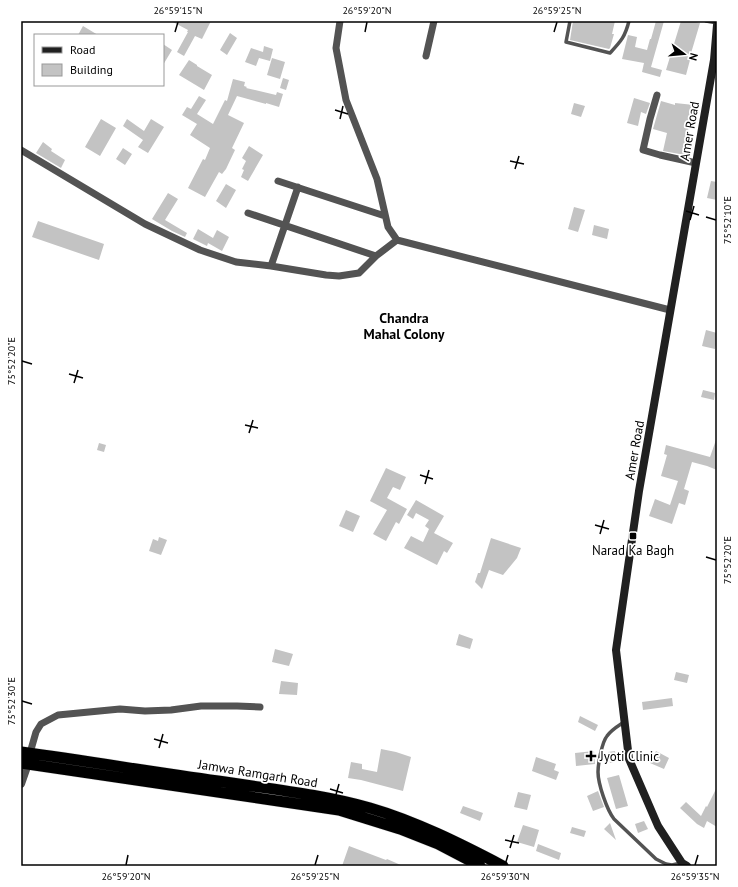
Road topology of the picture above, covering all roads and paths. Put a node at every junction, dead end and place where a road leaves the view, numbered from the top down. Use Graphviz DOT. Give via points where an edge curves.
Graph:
graph roads {
  1 [pos="340,21"];
  2 [pos="434,21"];
  3 [pos="570,21"];
  4 [pos="629,21"];
  5 [pos="706,21"];
  6 [pos="717,24"];
  7 [pos="426,56"];
  8 [pos="657,95"];
  9 [pos="21,150"];
  10 [pos="696,163"];
  11 [pos="278,181"];
  12 [pos="298,187"];
  13 [pos="248,213"];
  14 [pos="385,216"];
  15 [pos="286,226"];
  16 [pos="397,240"];
  17 [pos="376,256"];
  18 [pos="271,266"];
  19 [pos="670,310"];
  20 [pos="260,707"];
  21 [pos="625,721"];
  22 [pos="25,758"];
  23 [pos="21,784"];
  24 [pos="685,864"];
  25 [pos="480,866"];
  26 [pos="503,866"];
  1 -- 14 [label="street" via="336,48 346,100 377,179"];
  2 -- 7 [label="street"];
  3 -- 4 [label="lane" via="566,42 610,53 622,40"];
  5 -- 6 [label="lane"];
  6 -- 10 [label="main road, Amer Road" via="714,60"];
  8 -- 10 [label="street" via="643,150"];
  9 -- 18 [label="street" via="146,224 200,250 236,262"];
  10 -- 19 [label="main road, Amer Road"];
  11 -- 12 [label="street"];
  12 -- 14 [label="street"];
  12 -- 15 [label="street"];
  13 -- 15 [label="street"];
  14 -- 16 [label="street" via="388,227"];
  15 -- 17 [label="street"];
  15 -- 18 [label="street"];
  16 -- 17 [label="street"];
  16 -- 19 [label="street"];
  17 -- 18 [label="street" via="359,273 339,276"];
  19 -- 21 [label="main road, Amer Road" via="639,491 616,650"];
  20 -- 22 [label="street" via="201,706 145,711 120,709 58,715 41,724"];
  21 -- 24 [label="main road, Amer Road" via="629,759 658,826"];
  21 -- 24 [label="lane" via="607,735 598,772 611,815 656,859 666,864"];
  22 -- 23 [label="street"];
  22 -- 25 [label="highway, Jamwa Ramgarh Road" via="339,810 400,828"];
  22 -- 26 [label="highway, Jamwa Ramgarh Road" via="272,789 342,801 406,821"];
}
